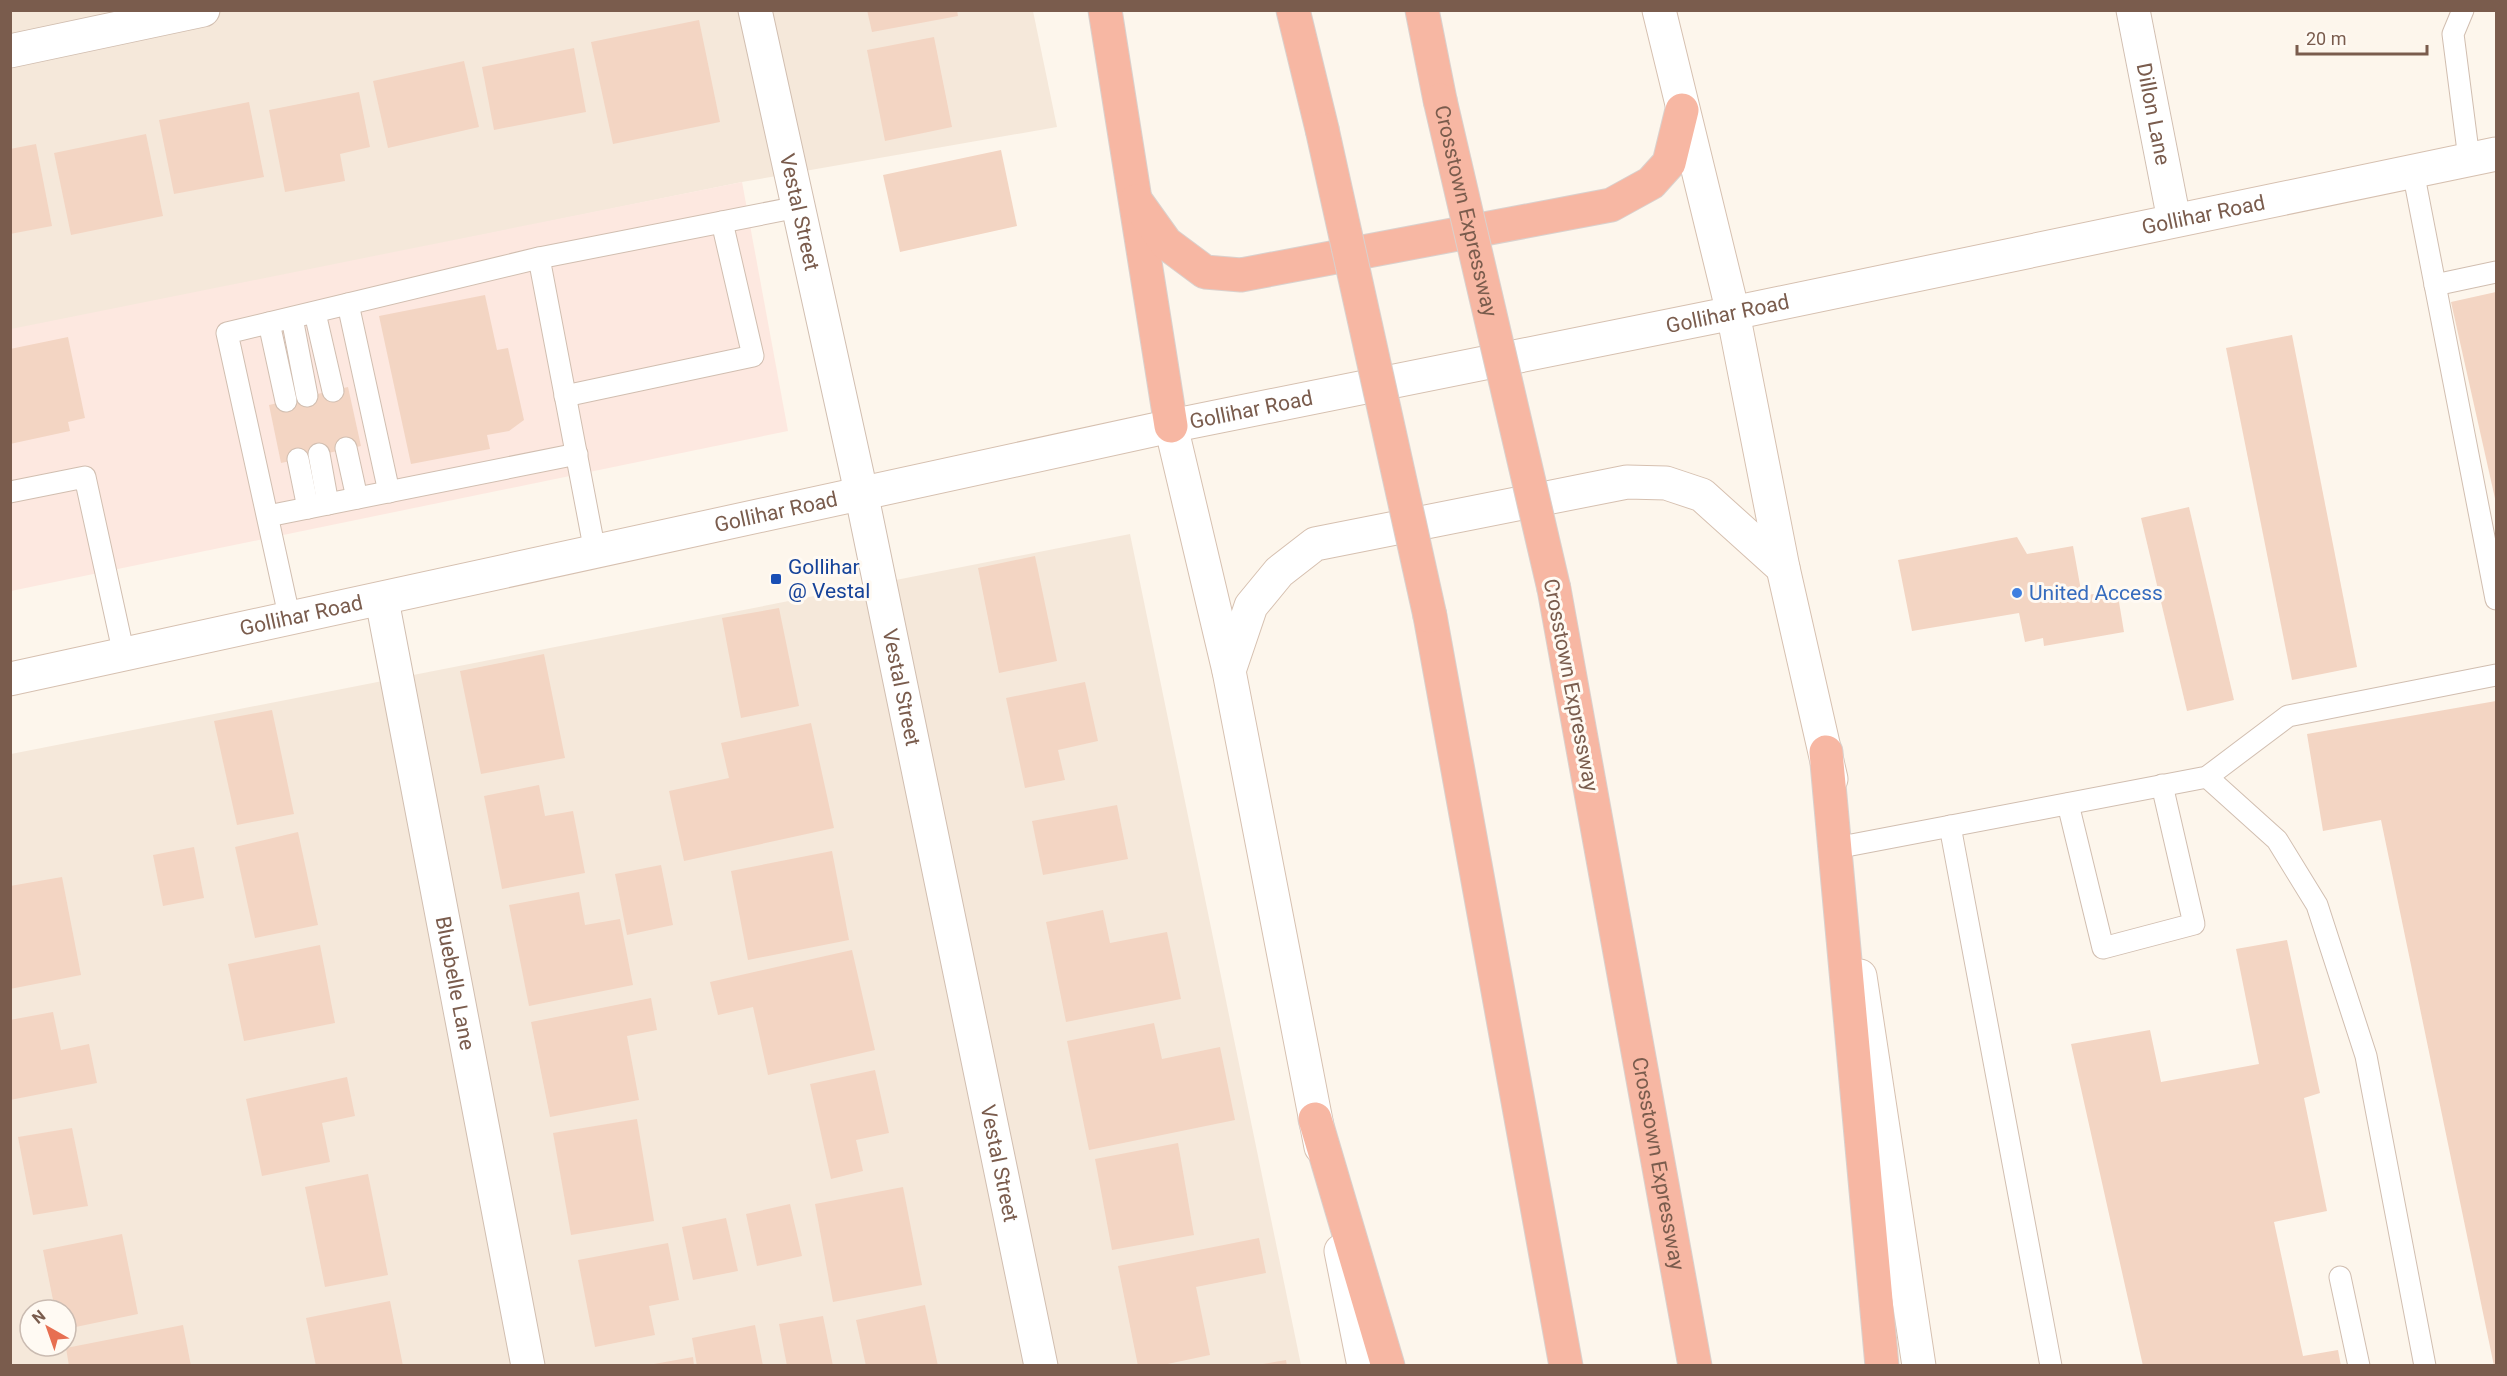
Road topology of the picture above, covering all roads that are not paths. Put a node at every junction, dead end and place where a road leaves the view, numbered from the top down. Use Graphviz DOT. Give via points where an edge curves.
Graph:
graph roads {
  1 [pos="203,10"];
  2 [pos="755,10"];
  3 [pos="1105,10"];
  4 [pos="1293,10"];
  5 [pos="1422,10"];
  6 [pos="1659,10"];
  7 [pos="2133,10"];
  8 [pos="2463,10"];
  9 [pos="10,51"];
  10 [pos="1682,110"];
  11 [pos="2483,157"];
  12 [pos="2413,171"];
  13 [pos="1136,201"];
  14 [pos="798,207"];
  15 [pos="2174,220"];
  16 [pos="722,222"];
  17 [pos="539,258"];
  18 [pos="2496,272"];
  19 [pos="2435,285"];
  20 [pos="348,304"];
  21 [pos="315,313"];
  22 [pos="1733,313"];
  23 [pos="292,318"];
  24 [pos="269,323"];
  25 [pos="333,391"];
  26 [pos="307,396"];
  27 [pos="565,396"];
  28 [pos="286,401"];
  29 [pos="1171,426"];
  30 [pos="346,448"];
  31 [pos="319,454"];
  32 [pos="577,454"];
  33 [pos="298,459"];
  34 [pos="10,492"];
  35 [pos="389,492"];
  36 [pos="861,492"];
  37 [pos="357,498"];
  38 [pos="318,506"];
  39 [pos="268,516"];
  40 [pos="595,552"];
  41 [pos="1783,568"];
  42 [pos="2496,599"];
  43 [pos="382,600"];
  44 [pos="290,620"];
  45 [pos="124,655"];
  46 [pos="1228,671"];
  47 [pos="2496,675"];
  48 [pos="10,679"];
  49 [pos="1826,752"];
  50 [pos="2207,777"];
  51 [pos="2162,785"];
  52 [pos="2068,804"];
  53 [pos="1950,826"];
  54 [pos="1841,847"];
  55 [pos="1315,1119"];
  56 [pos="2340,1277"];
  57 [pos="528,1365"];
  58 [pos="1041,1365"];
  59 [pos="1364,1365"];
  60 [pos="1388,1365"];
  61 [pos="1566,1365"];
  62 [pos="1695,1365"];
  63 [pos="1882,1365"];
  64 [pos="1919,1365"];
  65 [pos="2051,1365"];
  66 [pos="2358,1365"];
  67 [pos="2425,1365"];
  1 -- 9 [label="main road"];
  2 -- 14 [label="main road, Vestal Street"];
  3 -- 13 [label="highway"];
  4 -- 61 [label="highway, bridge" via="1430,616"];
  5 -- 62 [label="highway, Crosstown Expressway, bridge" via="1554,589"];
  6 -- 10 [label="main road"];
  7 -- 15 [label="main road, Dillon Lane"];
  8 -- 11 [label="lane" via="2453,34"];
  10 -- 13 [label="highway" via="1669,163 1651,183 1611,205 1241,275 1204,272 1166,243"];
  10 -- 22 [label="main road"];
  11 -- 12 [label="main road, Gollihar Road"];
  12 -- 15 [label="main road, Gollihar Road"];
  12 -- 19 [label="lane"];
  13 -- 29 [label="highway"];
  14 -- 16 [label="lane"];
  14 -- 36 [label="main road, Vestal Street"];
  15 -- 22 [label="main road, Gollihar Road"];
  16 -- 17 [label="lane"];
  16 -- 27 [label="lane" via="753,356"];
  17 -- 20 [label="lane"];
  17 -- 27 [label="lane"];
  18 -- 19 [label="lane"];
  19 -- 42 [label="lane"];
  20 -- 21 [label="lane"];
  20 -- 35 [label="lane"];
  21 -- 23 [label="lane"];
  21 -- 25 [label="lane"];
  22 -- 29 [label="main road, Gollihar Road"];
  22 -- 41 [label="main road"];
  23 -- 24 [label="lane"];
  23 -- 26 [label="lane"];
  24 -- 28 [label="lane"];
  24 -- 39 [label="lane" via="227,333"];
  27 -- 32 [label="lane"];
  29 -- 36 [label="main road, Gollihar Road"];
  29 -- 46 [label="main road"];
  30 -- 37 [label="lane"];
  31 -- 38 [label="lane"];
  32 -- 35 [label="lane"];
  32 -- 40 [label="lane"];
  33 -- 38 [label="lane"];
  34 -- 45 [label="lane" via="85,477"];
  35 -- 37 [label="lane"];
  36 -- 40 [label="main road, Gollihar Road"];
  36 -- 58 [label="main road, Vestal Street"];
  37 -- 38 [label="lane"];
  38 -- 39 [label="lane"];
  39 -- 44 [label="lane"];
  40 -- 43 [label="main road, Gollihar Road"];
  41 -- 46 [label="main road" via="1702,495 1666,483 1627,482 1315,544 1280,572 1251,606"];
  41 -- 49 [label="main road"];
  43 -- 44 [label="main road, Gollihar Road"];
  43 -- 57 [label="main road, Bluebelle Lane"];
  44 -- 45 [label="main road, Gollihar Road"];
  45 -- 48 [label="main road, Gollihar Road"];
  46 -- 55 [label="main road"];
  47 -- 50 [label="lane" via="2288,716"];
  49 -- 54 [label="main road"];
  49 -- 63 [label="highway"];
  50 -- 51 [label="lane"];
  50 -- 67 [label="lane" via="2277,840 2318,905 2366,1056"];
  51 -- 52 [label="lane"];
  51 -- 52 [label="lane" via="2194,924 2103,948"];
  52 -- 53 [label="lane"];
  53 -- 54 [label="lane"];
  53 -- 65 [label="lane"];
  54 -- 64 [label="main road"];
  55 -- 59 [label="main road"];
  55 -- 60 [label="highway"];
  56 -- 66 [label="lane"];
}
